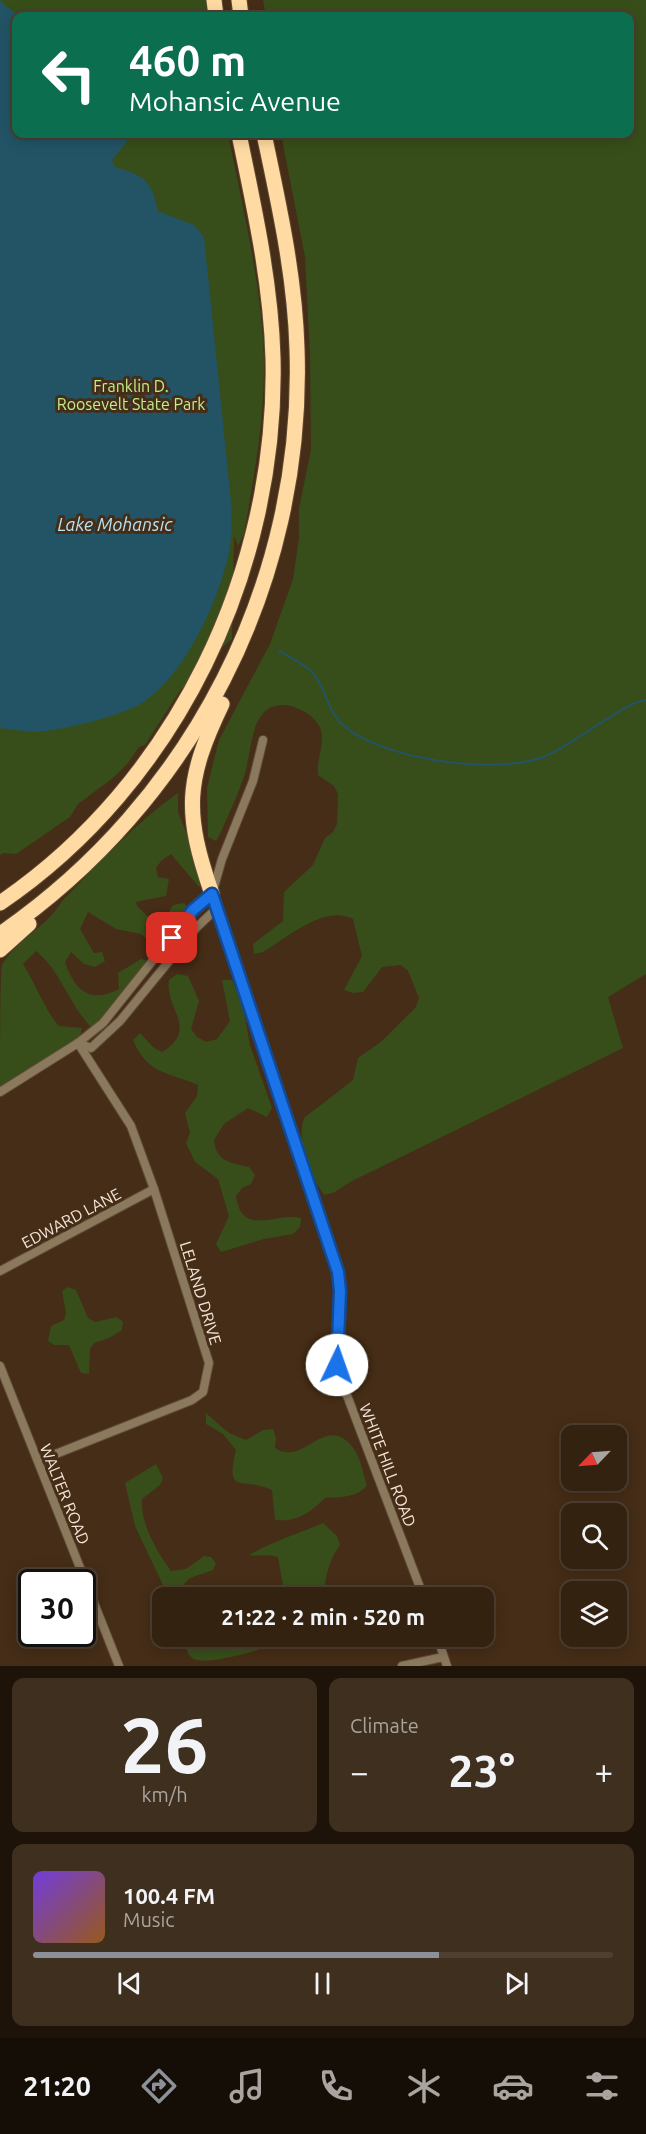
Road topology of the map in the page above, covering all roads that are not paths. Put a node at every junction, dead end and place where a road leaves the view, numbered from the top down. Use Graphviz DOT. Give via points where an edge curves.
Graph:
graph roads {
  1 [pos="240,138"];
  2 [pos="265,138"];
  3 [pos="258,606"];
  4 [pos="263,740"];
  5 [pos="70,878"];
  6 [pos="212,894"];
  7 [pos="0,903"];
  8 [pos="217,908"];
  9 [pos="0,934"];
  10 [pos="0,950"];
  11 [pos="78,1043"];
  12 [pos="0,1092"];
  13 [pos="154,1189"];
  14 [pos="0,1271"];
  15 [pos="0,1366"];
  16 [pos="38,1461"];
  17 [pos="420,1587"];
  18 [pos="440,1647"];
  19 [pos="443,1657"];
  20 [pos="119,1666"];
  21 [pos="402,1666"];
  22 [pos="447,1666"];
  1 -- 7 [label="highway" via="262,252 273,356 266,469 243,571 207,660 155,748 118,796 76,840"];
  2 -- 3 [label="highway" via="291,271 298,374 290,479 274,555"];
  3 -- 5 [label="highway" via="226,678 187,746 124,826"];
  3 -- 6 [label="highway" via="244,657 202,749 194,777 193,833"];
  4 -- 6 [label="street" via="253,781"];
  5 -- 9 [label="highway"];
  5 -- 10 [label="highway" via="57,901"];
  6 -- 8 [label="street, WHITE HILL ROAD"];
  6 -- 11 [label="street" via="193,910 112,1015"];
  8 -- 11 [label="street" via="112,1030 90,1048"];
  8 -- 17 [label="street, WHITE HILL ROAD" via="338,1272 340,1377"];
  11 -- 12 [label="street"];
  11 -- 13 [label="street, LELAND DRIVE" via="132,1126"];
  13 -- 14 [label="street, EDWARD LANE"];
  13 -- 16 [label="street, LELAND DRIVE" via="209,1363 203,1392 172,1409"];
  15 -- 16 [label="street, WALTER ROAD"];
  16 -- 20 [label="street, WALTER ROAD"];
  18 -- 19 [label="street"];
  19 -- 21 [label="street"];
  19 -- 22 [label="street"];
}
